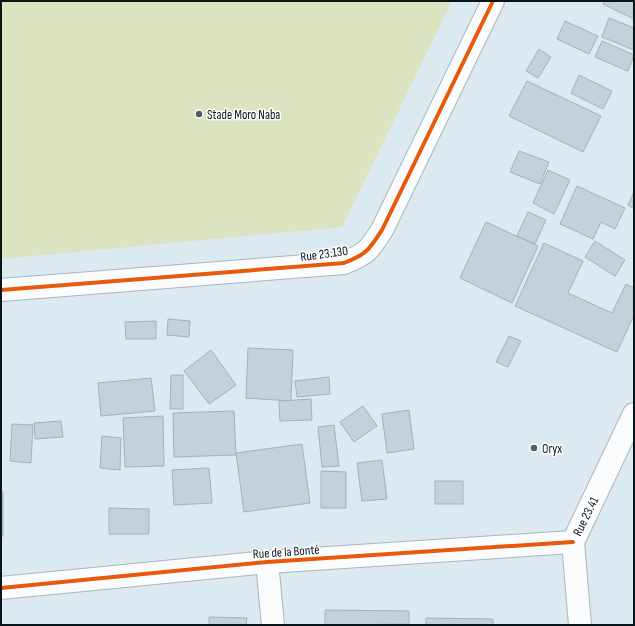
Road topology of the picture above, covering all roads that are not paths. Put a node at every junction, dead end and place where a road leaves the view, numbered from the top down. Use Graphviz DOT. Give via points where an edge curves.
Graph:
graph roads {
  1 [pos="493,1"];
  2 [pos="1,290"];
  3 [pos="634,414"];
  4 [pos="573,542"];
  5 [pos="267,562"];
  6 [pos="1,588"];
  7 [pos="273,625"];
  8 [pos="580,625"];
  1 -- 2 [label="street, Rue 23.130" via="382,230 370,249 358,258 344,263"];
  3 -- 4 [label="street, Rue 23.41"];
  4 -- 5 [label="street, Rue de la Bonté"];
  4 -- 8 [label="street, Rue 23.41"];
  5 -- 6 [label="street, Rue de la Bonté"];
  5 -- 7 [label="street"];
}
